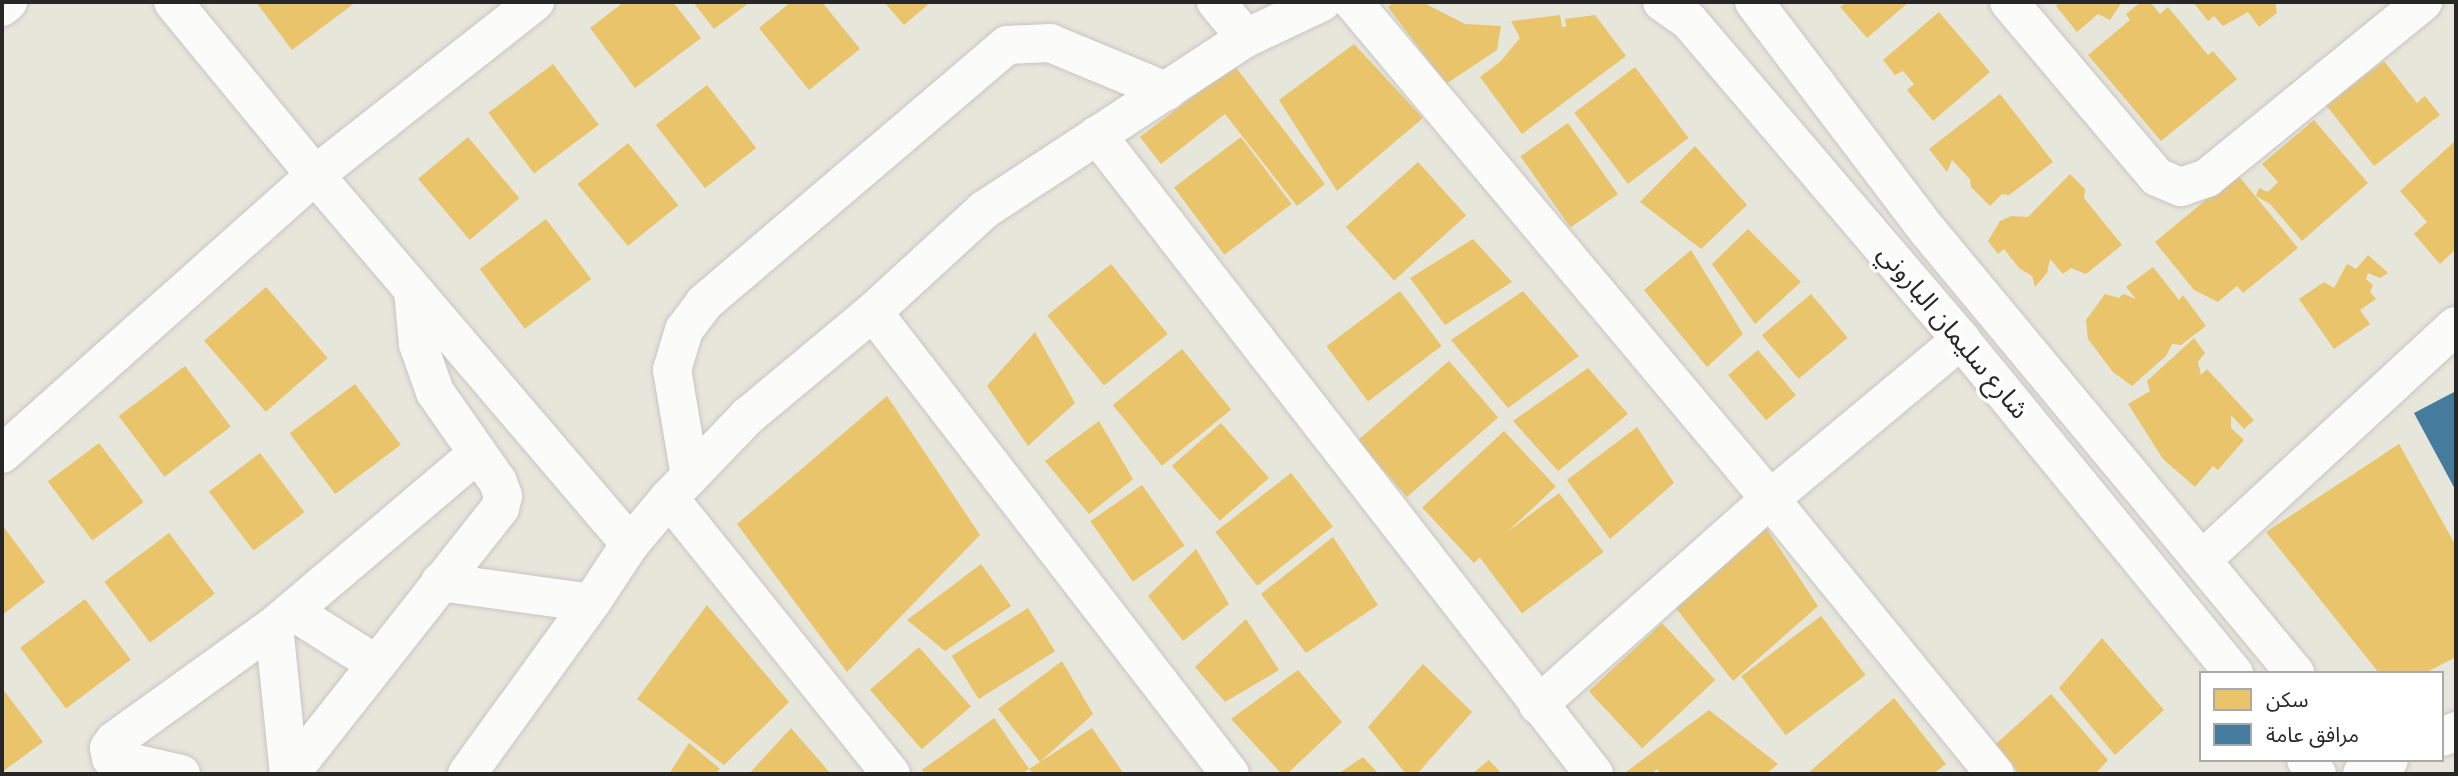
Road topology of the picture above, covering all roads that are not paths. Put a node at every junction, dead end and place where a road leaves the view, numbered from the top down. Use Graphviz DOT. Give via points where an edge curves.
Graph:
graph roads {
  1 [pos="8,2"];
  2 [pos="173,2"];
  3 [pos="535,2"];
  4 [pos="1216,2"];
  5 [pos="1353,2"];
  6 [pos="1662,2"];
  7 [pos="1754,2"];
  8 [pos="2009,2"];
  9 [pos="1316,3"];
  10 [pos="2,7"];
  11 [pos="2402,8"];
  12 [pos="1246,38"];
  13 [pos="1166,90"];
  14 [pos="1097,135"];
  15 [pos="315,175"];
  16 [pos="412,290"];
  17 [pos="873,312"];
  18 [pos="2456,326"];
  19 [pos="1961,340"];
  20 [pos="3,450"];
  21 [pos="478,453"];
  22 [pos="680,487"];
  23 [pos="1770,499"];
  24 [pos="630,544"];
  25 [pos="2202,560"];
  26 [pos="440,582"];
  27 [pos="591,603"];
  28 [pos="283,619"];
  29 [pos="376,664"];
  30 [pos="2232,671"];
  31 [pos="2293,671"];
  32 [pos="1538,705"];
  33 [pos="123,766"];
  34 [pos="181,774"];
  35 [pos="290,774"];
  36 [pos="467,774"];
  37 [pos="891,774"];
  38 [pos="1230,774"];
  39 [pos="1594,774"];
  40 [pos="1995,774"];
  1 -- 10 [label="street"];
  2 -- 15 [label="street"];
  3 -- 15 [label="street"];
  4 -- 12 [label="street"];
  5 -- 23 [label="street"];
  6 -- 19 [label="street, شارع سليمان الباروني" via="1689,21"];
  7 -- 25 [label="street, شارع سليمان الباروني" via="1928,231"];
  8 -- 11 [label="street" via="2157,177 2181,187 2207,178"];
  9 -- 12 [label="street"];
  12 -- 13 [label="street"];
  13 -- 14 [label="street"];
  13 -- 22 [label="street" via="1050,43 1007,45 705,303 684,330 672,370"];
  14 -- 17 [label="street" via="984,210"];
  14 -- 32 [label="street"];
  15 -- 16 [label="street"];
  15 -- 20 [label="street"];
  16 -- 21 [label="street" via="418,344 435,392"];
  16 -- 24 [label="street"];
  17 -- 22 [label="street" via="748,416"];
  17 -- 38 [label="street"];
  18 -- 25 [label="street"];
  19 -- 23 [label="street"];
  19 -- 30 [label="street, شارع سليمان الباروني"];
  21 -- 26 [label="street" via="498,482 503,496 500,508"];
  21 -- 28 [label="street"];
  22 -- 24 [label="street"];
  22 -- 37 [label="street"];
  23 -- 32 [label="street"];
  23 -- 40 [label="street"];
  24 -- 27 [label="street"];
  25 -- 31 [label="street, شارع سليمان الباروني"];
  26 -- 27 [label="street"];
  26 -- 29 [label="street"];
  27 -- 36 [label="street"];
  28 -- 29 [label="street"];
  28 -- 33 [label="street" via="114,741 109,748"];
  28 -- 35 [label="street"];
  29 -- 35 [label="street"];
  32 -- 39 [label="street"];
  33 -- 34 [label="street"];
}
